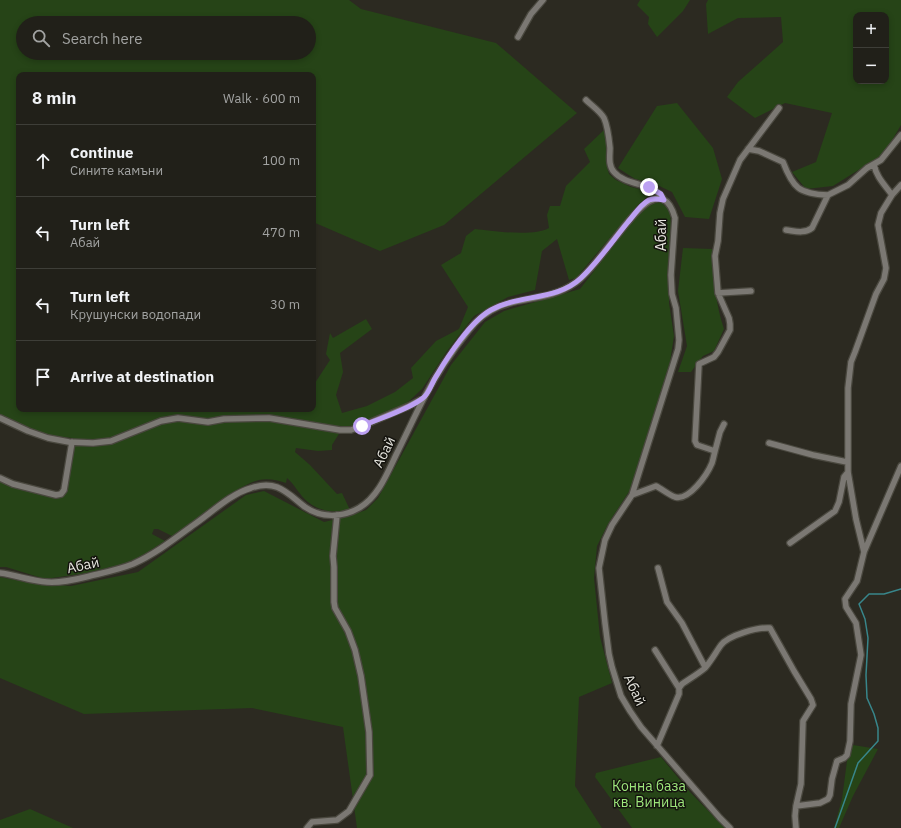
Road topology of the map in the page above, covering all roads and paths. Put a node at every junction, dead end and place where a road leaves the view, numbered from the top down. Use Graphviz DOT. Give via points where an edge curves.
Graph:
graph roads {
  1 [pos="543,0"];
  2 [pos="518,37"];
  3 [pos="586,100"];
  4 [pos="779,108"];
  5 [pos="901,135"];
  6 [pos="748,149"];
  7 [pos="874,164"];
  8 [pos="901,185"];
  9 [pos="828,195"];
  10 [pos="892,195"];
  11 [pos="664,200"];
  12 [pos="786,230"];
  13 [pos="751,291"];
  14 [pos="718,293"];
  15 [pos="424,398"];
  16 [pos="1,420"];
  17 [pos="724,424"];
  18 [pos="72,442"];
  19 [pos="769,443"];
  20 [pos="715,451"];
  21 [pos="847,462"];
  22 [pos="901,466"];
  23 [pos="848,472"];
  24 [pos="0,478"];
  25 [pos="632,495"];
  26 [pos="337,516"];
  27 [pos="790,543"];
  28 [pos="864,552"];
  29 [pos="658,568"];
  30 [pos="0,573"];
  31 [pos="655,650"];
  32 [pos="705,667"];
  33 [pos="679,688"];
  34 [pos="657,746"];
  35 [pos="796,806"];
  36 [pos="307,828"];
  37 [pos="730,828"];
  38 [pos="796,828"];
  1 -- 2 [label="street" via="531,14"];
  3 -- 11 [label="street" via="603,116 608,131 609,159 613,171 619,176 655,190"];
  4 -- 6 [label="street"];
  5 -- 7 [label="street" via="882,160"];
  6 -- 9 [label="street" via="783,162 794,185 804,191 815,195"];
  6 -- 14 [label="street" via="740,160 723,198 720,212 715,256"];
  7 -- 9 [label="street" via="848,185"];
  7 -- 10 [label="street" via="879,180"];
  8 -- 10 [label="street"];
  9 -- 12 [label="street" via="812,228 803,232"];
  10 -- 21 [label="street" via="881,213 878,225 886,268 884,279 851,362"];
  11 -- 15 [label="street, Абай" via="649,200 638,209 574,284 550,294 503,304 479,318 451,353"];
  11 -- 25 [label="street, Абай" via="668,202 675,218 672,294 676,308 679,344"];
  13 -- 14 [label="street"];
  14 -- 20 [label="street" via="729,318 730,330 714,357 698,364 695,441"];
  15 -- 18 [label="street" via="351,430 269,418 208,422 178,418 155,423 111,441"];
  15 -- 26 [label="street, Абай" via="375,495 366,504 348,514"];
  16 -- 18 [label="street" via="41,436"];
  17 -- 20 [label="street"];
  18 -- 24 [label="street" via="64,490 61,494 49,494"];
  19 -- 21 [label="street"];
  20 -- 25 [label="street" via="706,473 689,494 673,497 656,486"];
  21 -- 23 [label="street"];
  22 -- 28 [label="street"];
  23 -- 27 [label="street" via="844,477 835,511"];
  23 -- 28 [label="street"];
  25 -- 34 [label="street, Абай" via="605,540 599,568 601,592 609,654 621,696"];
  26 -- 30 [label="street, Абай" via="326,515 305,507 293,496 276,487 258,486 240,492 163,548 131,565 62,581 42,581"];
  26 -- 36 [label="street" via="333,556 334,602 355,650 361,676 369,732 370,775 349,811 337,820 312,822"];
  28 -- 35 [label="street" via="858,581 845,599 846,607 856,623 861,655 851,704 847,755 837,761 828,799 820,803"];
  29 -- 32 [label="street" via="667,602"];
  31 -- 33 [label="street"];
  32 -- 33 [label="street"];
  32 -- 35 [label="street" via="726,640 746,631 766,627 773,632 813,705 803,721 801,784"];
  33 -- 34 [label="street" via="679,694"];
  34 -- 37 [label="street, Абай"];
  35 -- 38 [label="street"];
}
